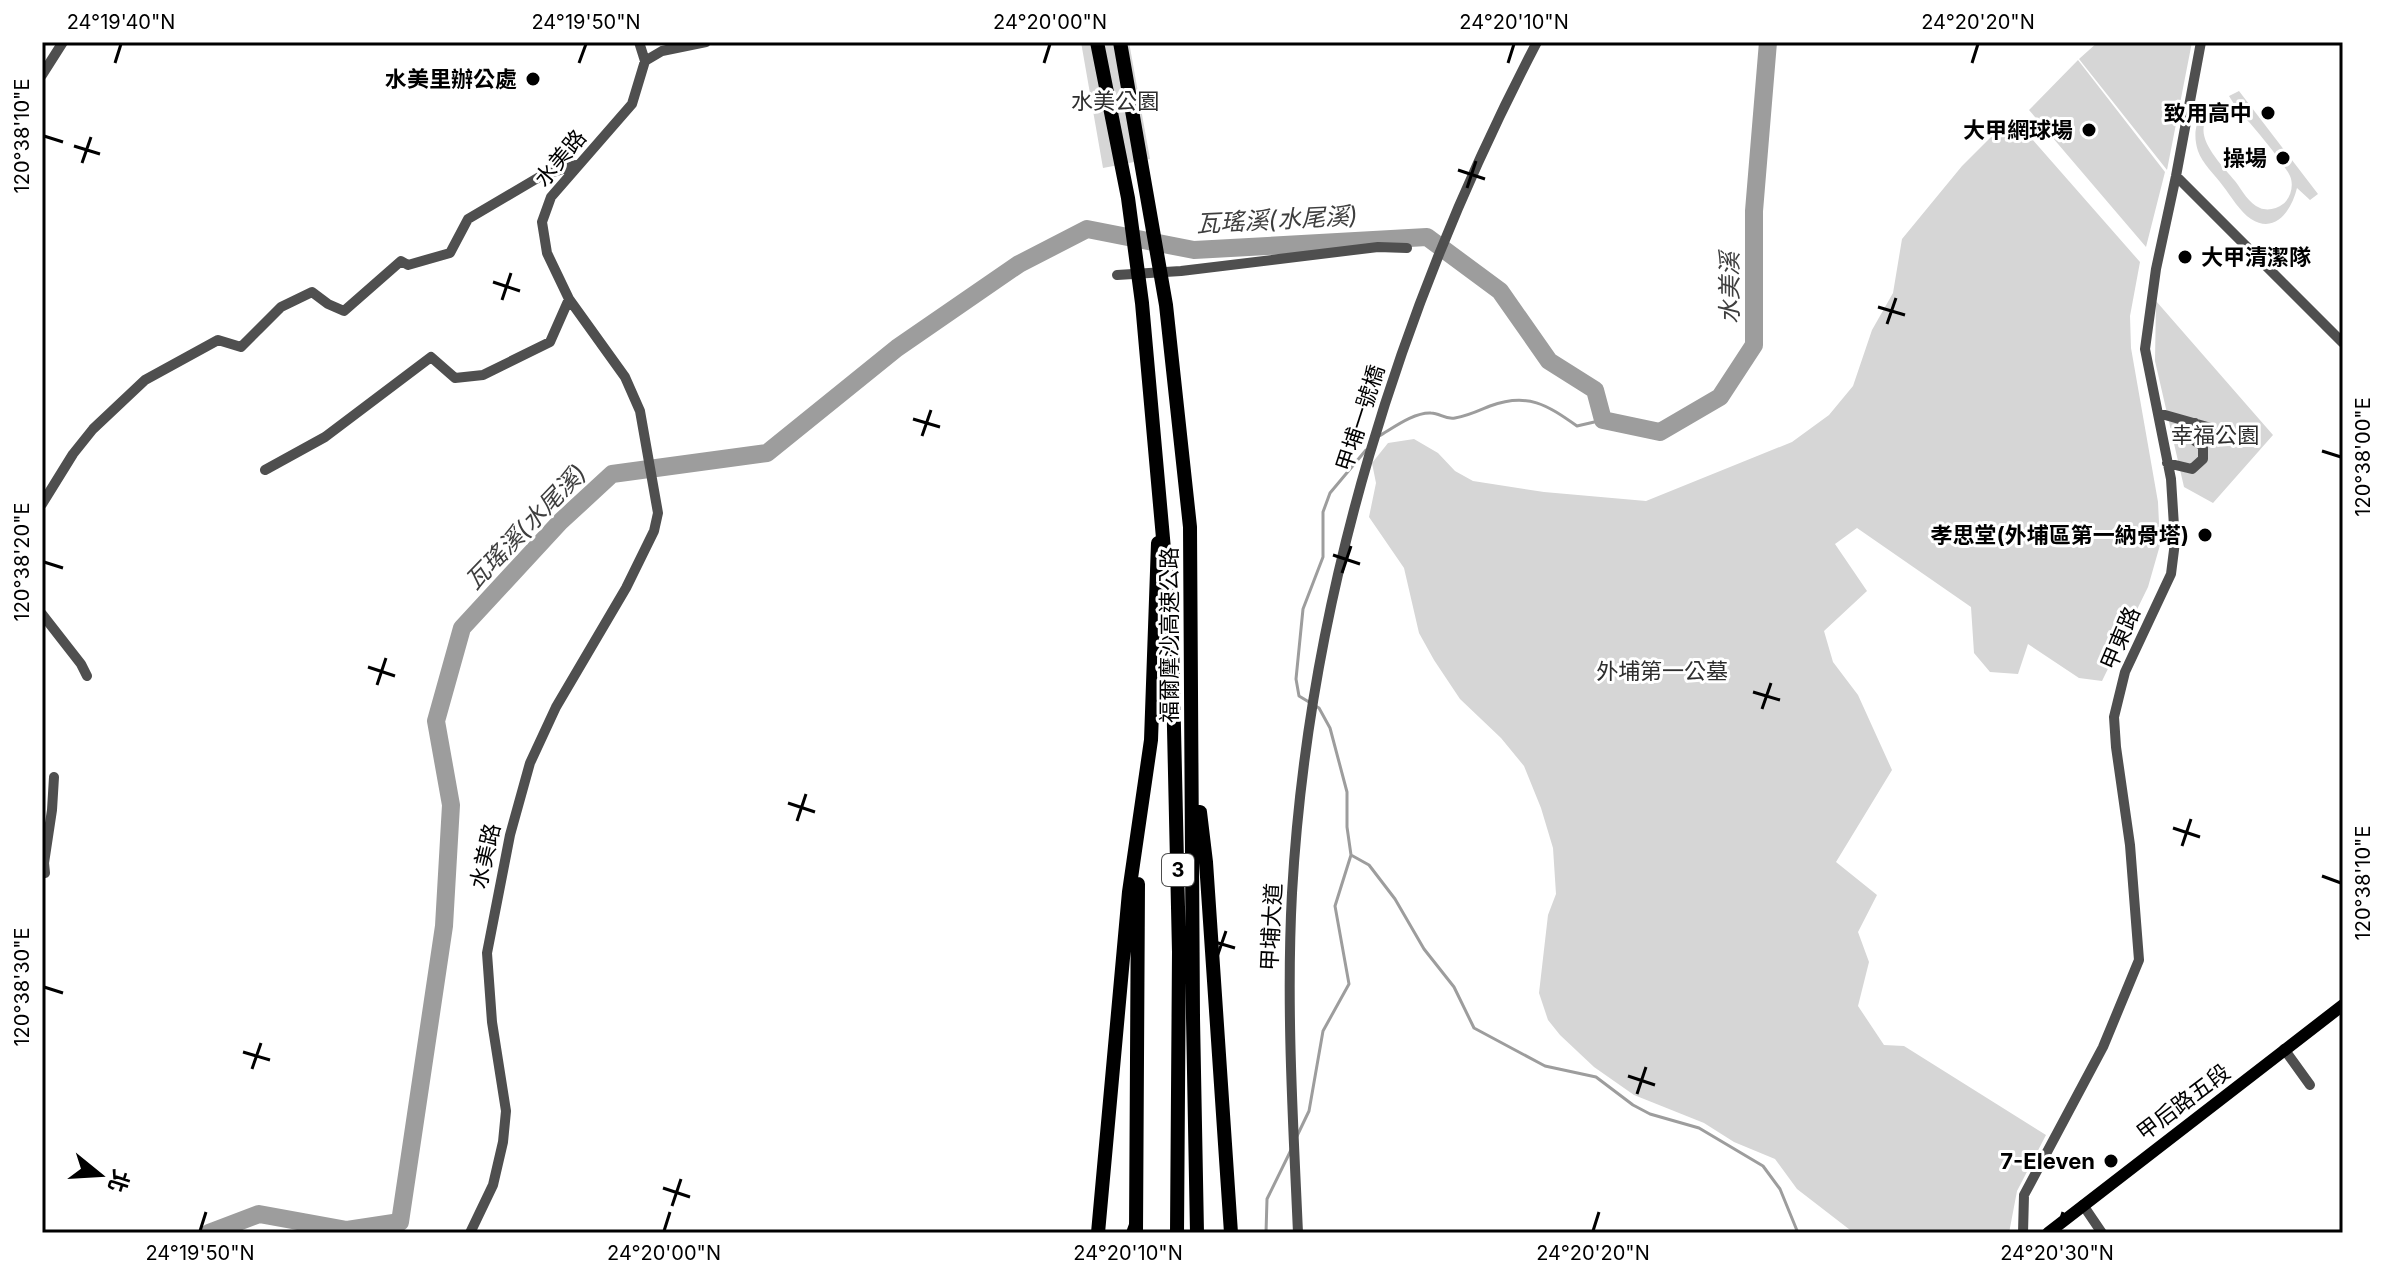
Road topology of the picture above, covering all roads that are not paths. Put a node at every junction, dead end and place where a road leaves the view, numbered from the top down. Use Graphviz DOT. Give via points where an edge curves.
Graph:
graph roads {
  1 [pos="63,42"];
  2 [pos="639,42"];
  3 [pos="706,42"];
  4 [pos="1097,42"];
  5 [pos="1120,42"];
  6 [pos="1537,42"];
  7 [pos="2201,42"];
  8 [pos="645,61"];
  9 [pos="42,75"];
  10 [pos="577,165"];
  11 [pos="2176,176"];
  12 [pos="1407,248"];
  13 [pos="1117,275"];
  14 [pos="569,299"];
  15 [pos="2343,343"];
  16 [pos="2158,413"];
  17 [pos="2195,423"];
  18 [pos="2211,428"];
  19 [pos="2167,463"];
  20 [pos="265,470"];
  21 [pos="42,504"];
  22 [pos="1162,507"];
  23 [pos="42,614"];
  24 [pos="1328,626"];
  25 [pos="87,676"];
  26 [pos="1192,740"];
  27 [pos="54,777"];
  28 [pos="1137,824"];
  29 [pos="45,873"];
  30 [pos="2343,1005"];
  31 [pos="2284,1049"];
  32 [pos="2310,1085"];
  33 [pos="2083,1205"];
  34 [pos="470,1233"];
  35 [pos="1098,1233"];
  36 [pos="1136,1233"];
  37 [pos="1177,1233"];
  38 [pos="1197,1233"];
  39 [pos="1231,1233"];
  40 [pos="1298,1233"];
  41 [pos="2023,1233"];
  42 [pos="2048,1233"];
  43 [pos="2102,1233"];
  1 -- 9 [label="street"];
  2 -- 8 [label="street"];
  3 -- 8 [label="street" via="662,51"];
  4 -- 22 [label="highway, 福爾摩沙高速公路 / 3" via="1128,198"];
  5 -- 26 [label="highway, 福爾摩沙高速公路 / 3" via="1166,305 1190,527"];
  6 -- 24 [label="street, 甲埔一號橋" via="1484,148 1404,347 1359,490"];
  7 -- 11 [label="street, 甲東路"];
  8 -- 10 [label="street, 水美路" via="632,104"];
  10 -- 14 [label="street, 水美路" via="551,197 542,222 547,253"];
  10 -- 21 [label="street" via="541,176 468,219 450,253 408,265 401,261 344,311 312,292 281,307 241,347 218,340 145,380 93,429"];
  11 -- 15 [label="street"];
  11 -- 16 [label="street, 甲東路" via="2145,349"];
  12 -- 13 [label="street"];
  14 -- 20 [label="street" via="550,342 483,375 455,378 431,357 325,437"];
  14 -- 34 [label="street, 水美路" via="625,377 640,411 658,513 626,588 556,707 530,763 510,835 487,953 506,1111 503,1142 493,1185"];
  16 -- 17 [label="street"];
  16 -- 19 [label="street, 甲東路"];
  17 -- 18 [label="street"];
  17 -- 19 [label="street" via="2203,459 2192,469"];
  19 -- 41 [label="street, 甲東路" via="2175,560 2125,672 2114,717 2139,960 2103,1047 2024,1195"];
  22 -- 28 [label="highway" via="1155,569 1151,740"];
  22 -- 37 [label="highway, 福爾摩沙高速公路 / 3" via="1177,797"];
  23 -- 25 [label="street"];
  24 -- 40 [label="street, 甲埔大道" via="1292,891 1288,1001"];
  26 -- 38 [label="highway, 福爾摩沙高速公路 / 3"];
  26 -- 39 [label="highway" via="1206,862"];
  27 -- 29 [label="street"];
  28 -- 35 [label="highway"];
  28 -- 36 [label="highway"];
  30 -- 31 [label="main road, 甲后路五段"];
  31 -- 32 [label="street"];
  31 -- 33 [label="main road, 甲后路五段"];
  33 -- 42 [label="main road, 甲后路五段"];
  33 -- 43 [label="street"];
}
